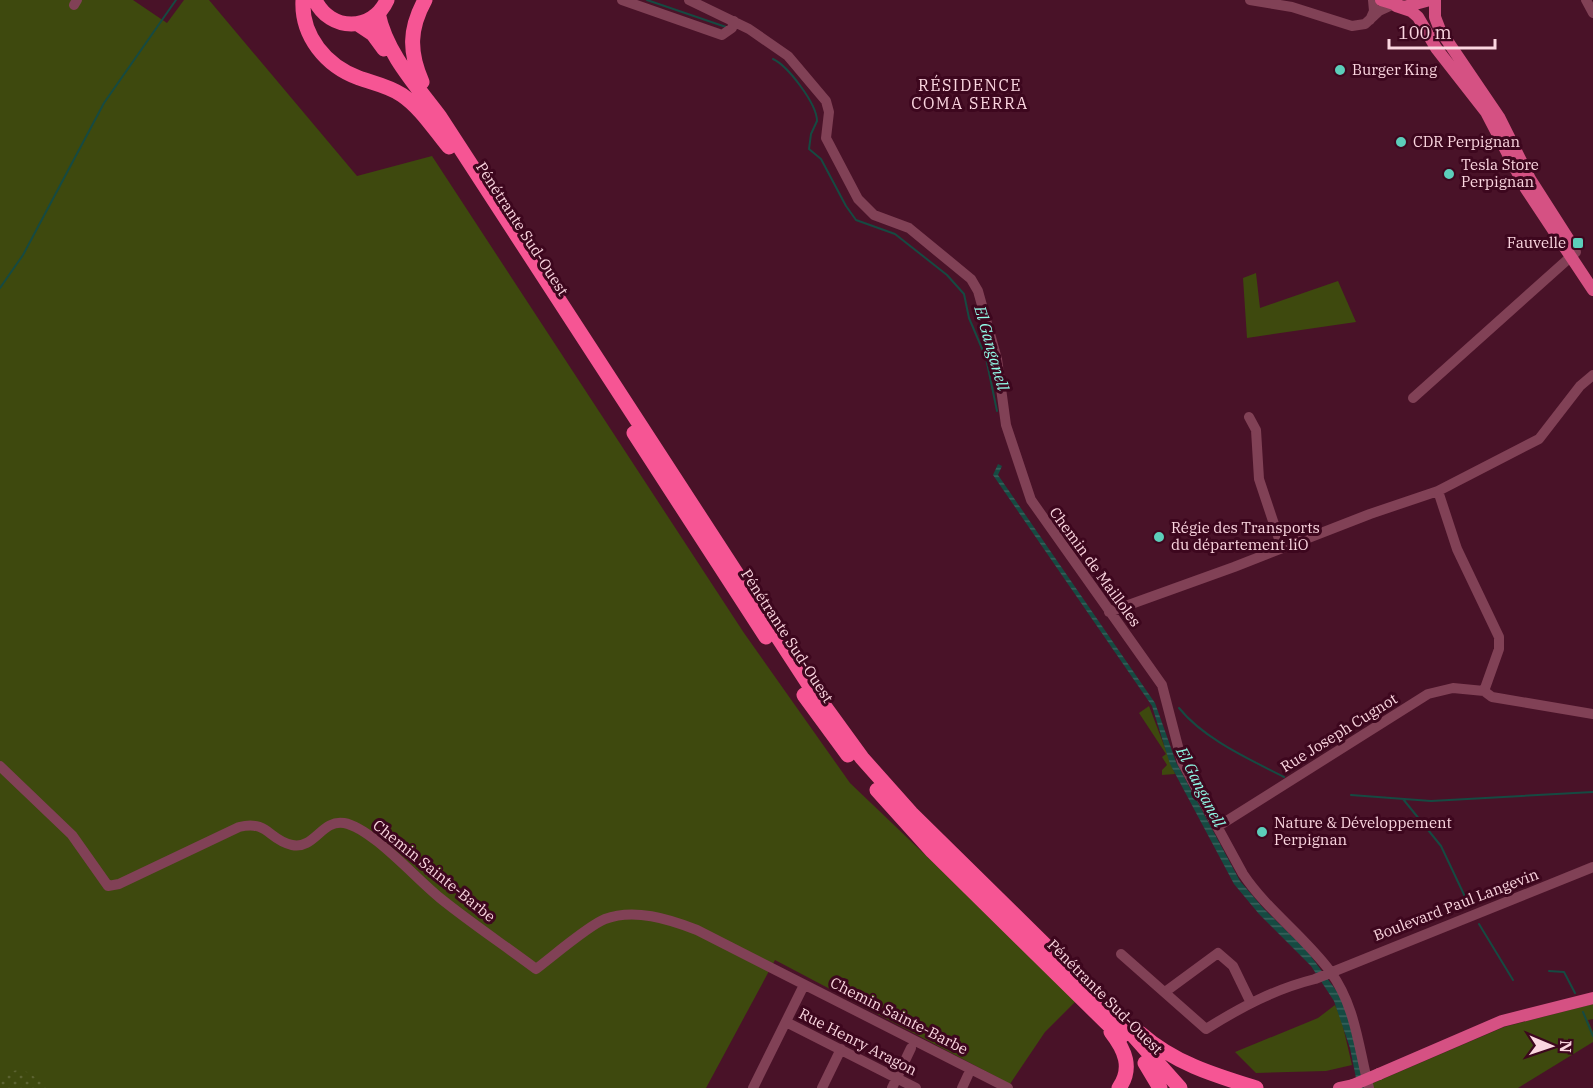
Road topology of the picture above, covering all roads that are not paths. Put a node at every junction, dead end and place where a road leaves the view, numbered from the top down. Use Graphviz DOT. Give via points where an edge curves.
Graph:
graph roads {
  1 [pos="303,0"];
  2 [pos="315,0"];
  3 [pos="387,0"];
  4 [pos="425,0"];
  5 [pos="622,0"];
  6 [pos="689,0"];
  7 [pos="1250,0"];
  8 [pos="1373,0"];
  9 [pos="1430,0"];
  10 [pos="1435,0"];
  11 [pos="1586,0"];
  12 [pos="1390,4"];
  13 [pos="1593,13"];
  14 [pos="378,14"];
  15 [pos="1370,20"];
  16 [pos="734,21"];
  17 [pos="358,24"];
  18 [pos="440,117"];
  19 [pos="449,147"];
  20 [pos="1573,255"];
  21 [pos="1593,276"];
  22 [pos="1593,290"];
  23 [pos="1593,375"];
  24 [pos="1413,398"];
  25 [pos="1250,417"];
  26 [pos="1438,491"];
  27 [pos="1282,548"];
  28 [pos="1109,612"];
  29 [pos="1484,691"];
  30 [pos="1593,714"];
  31 [pos="0,766"];
  32 [pos="1217,827"];
  33 [pos="1593,867"];
  34 [pos="1121,954"];
  35 [pos="1329,972"];
  36 [pos="804,985"];
  37 [pos="1165,992"];
  38 [pos="1593,998"];
  39 [pos="1085,1000"];
  40 [pos="1251,1003"];
  41 [pos="1107,1006"];
  42 [pos="786,1022"];
  43 [pos="911,1048"];
  44 [pos="841,1049"];
  45 [pos="1145,1063"];
  46 [pos="968,1076"];
  47 [pos="894,1083"];
  48 [pos="1352,1086"];
  49 [pos="753,1088"];
  50 [pos="822,1088"];
  51 [pos="916,1088"];
  52 [pos="962,1088"];
  53 [pos="1008,1088"];
  54 [pos="1119,1088"];
  55 [pos="1160,1088"];
  56 [pos="1168,1088"];
  57 [pos="1180,1088"];
  58 [pos="1256,1088"];
  59 [pos="1339,1088"];
  60 [pos="1369,1088"];
  1 -- 19 [label="highway, Pénétrante Sud-Ouest" via="310,36 325,57 356,77 399,93 416,105"];
  2 -- 17 [label="highway" via="333,21"];
  3 -- 14 [label="highway"];
  4 -- 18 [label="highway" via="412,28 411,46 415,66"];
  5 -- 16 [label="street" via="722,35 732,28"];
  6 -- 16 [label="street, Chemin de Mailloles"];
  7 -- 15 [label="street" via="1280,4 1352,26"];
  8 -- 15 [label="street"];
  9 -- 12 [label="main road" via="1413,6"];
  10 -- 20 [label="main road" via="1435,17 1449,48 1499,117"];
  11 -- 13 [label="street"];
  12 -- 15 [label="street"];
  12 -- 20 [label="main road" via="1418,17 1436,48 1486,112 1509,159"];
  14 -- 17 [label="highway"];
  14 -- 18 [label="highway" via="382,33"];
  16 -- 28 [label="street, Chemin de Mailloles" via="788,56 826,101 826,138 858,199 874,214 909,228 971,279 997,359 1006,425 1031,500"];
  17 -- 19 [label="highway, Pénétrante Sud-Ouest" via="382,46"];
  18 -- 41 [label="highway, Pénétrante Sud-Ouest" via="809,685 862,758 911,813"];
  19 -- 39 [label="highway, Pénétrante Sud-Ouest" via="824,725 932,851"];
  20 -- 21 [label="main road"];
  20 -- 22 [label="main road"];
  20 -- 24 [label="street"];
  23 -- 26 [label="street" via="1539,439"];
  25 -- 27 [label="street" via="1256,430 1259,479"];
  26 -- 27 [label="street"];
  26 -- 29 [label="street" via="1457,549 1499,637 1499,649"];
  27 -- 28 [label="street"];
  28 -- 32 [label="street, Chemin de Mailloles" via="1162,685 1182,762"];
  29 -- 30 [label="street, Rue Joseph Cugnot" via="1492,697"];
  29 -- 32 [label="street, Rue Joseph Cugnot" via="1453,688 1428,694"];
  31 -- 36 [label="street, Chemin Sainte-Barbe" via="72,835 108,886 238,827 264,827 290,845 299,846 335,822 344,823 365,833 439,897 536,969 604,919 650,916 697,930"];
  32 -- 35 [label="street, Chemin de Mailloles" via="1254,891"];
  33 -- 35 [label="street, Boulevard Paul Langevin"];
  34 -- 37 [label="street"];
  35 -- 40 [label="street, Boulevard Paul Langevin"];
  35 -- 60 [label="street, Chemin de Mailloles" via="1349,1005 1360,1037"];
  36 -- 42 [label="street"];
  36 -- 53 [label="street, Chemin Sainte-Barbe"];
  37 -- 40 [label="street, Boulevard Paul Langevin" via="1206,1029"];
  37 -- 40 [label="street" via="1218,953 1233,966"];
  38 -- 48 [label="main road, bridge" via="1502,1021"];
  39 -- 45 [label="highway, Pénétrante Sud-Ouest"];
  39 -- 54 [label="highway" via="1124,1051 1127,1072"];
  41 -- 57 [label="highway, Pénétrante Sud-Ouest"];
  41 -- 58 [label="highway" via="1178,1059 1214,1076"];
  42 -- 44 [label="street, Rue Henry Aragon"];
  42 -- 49 [label="street"];
  43 -- 47 [label="street"];
  44 -- 47 [label="street, Rue Henry Aragon"];
  44 -- 50 [label="street"];
  45 -- 55 [label="highway"];
  45 -- 56 [label="highway, Pénétrante Sud-Ouest"];
  46 -- 52 [label="street"];
  47 -- 51 [label="street, Rue Henry Aragon"];
  48 -- 59 [label="main road"];
}
